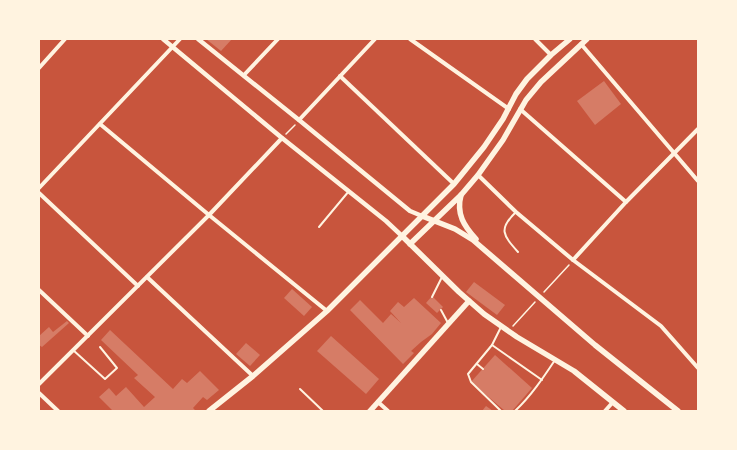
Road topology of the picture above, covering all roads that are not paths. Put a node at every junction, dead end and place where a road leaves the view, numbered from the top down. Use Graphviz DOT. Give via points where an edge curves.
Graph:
graph roads {
  1 [pos="65,39"];
  2 [pos="163,39"];
  3 [pos="180,39"];
  4 [pos="198,39"];
  5 [pos="278,39"];
  6 [pos="375,39"];
  7 [pos="410,39"];
  8 [pos="535,39"];
  9 [pos="570,39"];
  10 [pos="587,39"];
  11 [pos="581,44"];
  12 [pos="173,48"];
  13 [pos="551,55"];
  14 [pos="39,68"];
  15 [pos="244,75"];
  16 [pos="340,76"];
  17 [pos="509,109"];
  18 [pos="520,110"];
  19 [pos="299,120"];
  20 [pos="100,124"];
  21 [pos="698,130"];
  22 [pos="282,138"];
  23 [pos="675,154"];
  24 [pos="478,175"];
  25 [pos="698,181"];
  26 [pos="454,184"];
  27 [pos="39,188"];
  28 [pos="350,191"];
  29 [pos="39,193"];
  30 [pos="461,195"];
  31 [pos="626,202"];
  32 [pos="516,212"];
  33 [pos="209,216"];
  34 [pos="422,216"];
  35 [pos="434,221"];
  36 [pos="319,227"];
  37 [pos="402,236"];
  38 [pos="410,244"];
  39 [pos="484,248"];
  40 [pos="518,252"];
  41 [pos="573,260"];
  42 [pos="443,276"];
  43 [pos="147,278"];
  44 [pos="138,286"];
  45 [pos="39,290"];
  46 [pos="432,297"];
  47 [pos="469,301"];
  48 [pos="441,310"];
  49 [pos="327,311"];
  50 [pos="449,324"];
  51 [pos="501,327"];
  52 [pos="88,336"];
  53 [pos="492,345"];
  54 [pos="100,347"];
  55 [pos="74,350"];
  56 [pos="555,359"];
  57 [pos="477,364"];
  58 [pos="698,368"];
  59 [pos="483,369"];
  60 [pos="253,376"];
  61 [pos="542,380"];
  62 [pos="39,384"];
  63 [pos="300,389"];
  64 [pos="39,394"];
  65 [pos="378,402"];
  66 [pos="613,402"];
  67 [pos="58,411"];
  68 [pos="209,411"];
  69 [pos="323,411"];
  70 [pos="370,411"];
  71 [pos="388,411"];
  72 [pos="501,411"];
  73 [pos="515,411"];
  74 [pos="605,411"];
  75 [pos="624,411"];
  76 [pos="678,411"];
  1 -- 14 [label="street"];
  2 -- 12 [label="street"];
  3 -- 12 [label="street"];
  4 -- 15 [label="street"];
  5 -- 15 [label="street"];
  6 -- 16 [label="street"];
  7 -- 17 [label="street"];
  8 -- 13 [label="street"];
  9 -- 13 [label="main road"];
  10 -- 11 [label="main road"];
  11 -- 18 [label="main road" via="541,82"];
  11 -- 23 [label="street"];
  12 -- 20 [label="street"];
  12 -- 22 [label="street"];
  13 -- 17 [label="main road" via="516,94"];
  15 -- 19 [label="street"];
  16 -- 19 [label="street"];
  16 -- 26 [label="street"];
  17 -- 26 [label="main road" via="484,147"];
  18 -- 24 [label="main road" via="503,140"];
  18 -- 31 [label="street"];
  19 -- 34 [label="street" via="410,211"];
  20 -- 27 [label="street"];
  20 -- 33 [label="street"];
  21 -- 23 [label="street"];
  22 -- 28 [label="street"];
  22 -- 33 [label="street"];
  23 -- 25 [label="street"];
  23 -- 31 [label="street"];
  24 -- 30 [label="main road"];
  24 -- 32 [label="street"];
  26 -- 34 [label="main road"];
  28 -- 36 [label="lane"];
  28 -- 37 [label="street"];
  29 -- 44 [label="street"];
  30 -- 35 [label="main road"];
  30 -- 39 [label="main road" via="459,210 463,223"];
  31 -- 41 [label="street"];
  32 -- 40 [label="lane" via="506,222 504,230 507,239"];
  32 -- 41 [label="street"];
  33 -- 43 [label="street"];
  33 -- 49 [label="street"];
  34 -- 35 [label="main road"];
  34 -- 37 [label="main road"];
  35 -- 38 [label="main road"];
  35 -- 39 [label="main road" via="460,231"];
  37 -- 38 [label="main road"];
  37 -- 49 [label="main road"];
  38 -- 42 [label="main road"];
  39 -- 76 [label="main road" via="589,340"];
  41 -- 58 [label="street" via="661,326"];
  42 -- 46 [label="lane"];
  42 -- 47 [label="main road"];
  43 -- 44 [label="street"];
  43 -- 60 [label="street"];
  44 -- 52 [label="street"];
  45 -- 52 [label="street"];
  47 -- 50 [label="main road"];
  47 -- 51 [label="main road"];
  48 -- 50 [label="lane"];
  49 -- 60 [label="main road"];
  50 -- 65 [label="main road"];
  51 -- 53 [label="lane"];
  51 -- 56 [label="main road"];
  52 -- 55 [label="street"];
  53 -- 57 [label="lane"];
  53 -- 61 [label="lane"];
  54 -- 55 [label="lane" via="117,368 105,380"];
  55 -- 62 [label="street"];
  56 -- 61 [label="lane"];
  56 -- 66 [label="main road"];
  57 -- 59 [label="lane"];
  57 -- 72 [label="lane" via="468,374 468,378"];
  60 -- 68 [label="main road"];
  61 -- 73 [label="lane"];
  63 -- 69 [label="lane"];
  64 -- 67 [label="street"];
  65 -- 70 [label="main road"];
  65 -- 71 [label="street"];
  66 -- 74 [label="street"];
  66 -- 75 [label="main road"];
}
